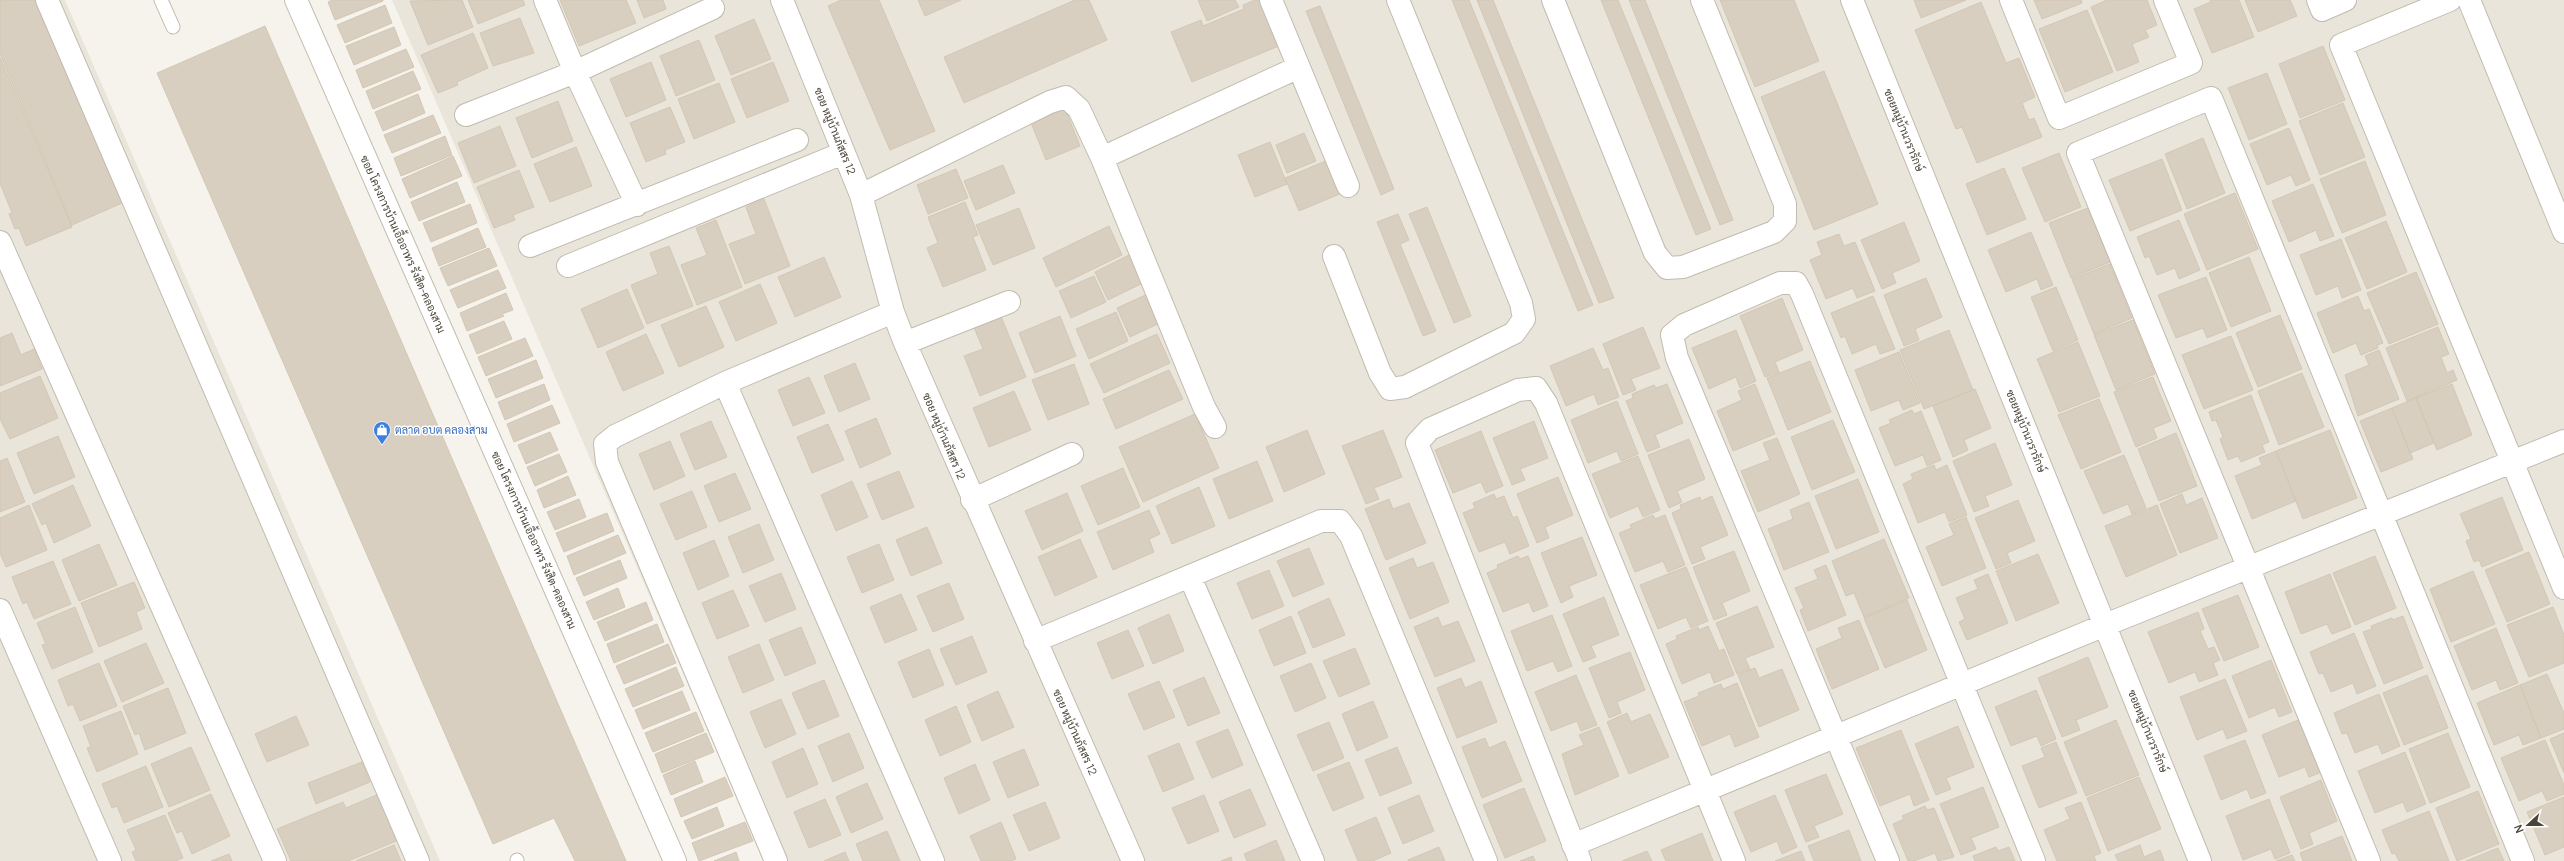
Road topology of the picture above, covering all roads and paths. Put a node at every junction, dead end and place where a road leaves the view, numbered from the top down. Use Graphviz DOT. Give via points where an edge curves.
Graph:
graph roads {
  1 [pos="47,0"];
  2 [pos="161,0"];
  3 [pos="296,0"];
  4 [pos="545,0"];
  5 [pos="782,0"];
  6 [pos="1271,0"];
  7 [pos="1398,0"];
  8 [pos="1553,0"];
  9 [pos="1702,0"];
  10 [pos="1852,0"];
  11 [pos="2011,0"];
  12 [pos="2165,0"];
  13 [pos="2318,0"];
  14 [pos="2345,0"];
  15 [pos="2450,0"];
  16 [pos="2469,0"];
  17 [pos="714,8"];
  18 [pos="173,27"];
  19 [pos="1299,67"];
  20 [pos="575,72"];
  21 [pos="466,115"];
  22 [pos="797,140"];
  23 [pos="843,153"];
  24 [pos="1102,158"];
  25 [pos="1348,186"];
  26 [pos="861,196"];
  27 [pos="637,205"];
  28 [pos="2564,232"];
  29 [pos="0,242"];
  30 [pos="530,246"];
  31 [pos="1334,256"];
  32 [pos="568,266"];
  33 [pos="1009,302"];
  34 [pos="893,312"];
  35 [pos="904,343"];
  36 [pos="725,383"];
  37 [pos="1216,427"];
  38 [pos="2564,441"];
  39 [pos="1072,454"];
  40 [pos="2512,462"];
  41 [pos="972,500"];
  42 [pos="2381,514"];
  43 [pos="2248,568"];
  44 [pos="1190,577"];
  45 [pos="2564,588"];
  46 [pos="0,610"];
  47 [pos="2105,625"];
  48 [pos="1035,641"];
  49 [pos="1961,685"];
  50 [pos="1836,736"];
  51 [pos="1705,790"];
  52 [pos="1576,853"];
  53 [pos="110,861"];
  54 [pos="275,861"];
  55 [pos="418,861"];
  56 [pos="675,861"];
  57 [pos="776,861"];
  58 [pos="933,861"];
  59 [pos="1133,861"];
  60 [pos="1313,861"];
  61 [pos="1486,861"];
  62 [pos="1734,861"];
  63 [pos="1888,861"];
  64 [pos="2034,861"];
  65 [pos="2200,861"];
  66 [pos="2369,861"];
  67 [pos="2523,861"];
  1 -- 55 [label="street"];
  2 -- 18 [label="lane"];
  3 -- 56 [label="street, ซอย โครงการบ้านเอื้ออาทร รังสิต-คลองสาม"];
  4 -- 20 [label="street"];
  5 -- 23 [label="street, ซอย หมู่บ้านภัสสร 12"];
  6 -- 19 [label="street"];
  7 -- 31 [label="street" via="1521,303 1524,319 1514,333 1405,387 1390,389 1380,373"];
  8 -- 9 [label="street" via="1655,253 1667,268 1683,267 1774,232 1785,221 1785,204"];
  10 -- 47 [label="street, ซอยหมู่บ้านวรารักษ์"];
  11 -- 12 [label="street" via="2059,118 2191,63"];
  13 -- 14 [label="street" via="2322,10"];
  15 -- 40 [label="street" via="2341,45"];
  16 -- 28 [label="street"];
  17 -- 20 [label="street"];
  19 -- 24 [label="street"];
  19 -- 25 [label="street"];
  20 -- 21 [label="street"];
  20 -- 27 [label="street"];
  22 -- 27 [label="street"];
  23 -- 26 [label="street, ซอย หมู่บ้านภัสสร 12"];
  23 -- 32 [label="street"];
  24 -- 26 [label="street" via="1079,109 1066,97 1050,102"];
  24 -- 37 [label="street" via="1204,407"];
  26 -- 34 [label="street, ซอย หมู่บ้านภัสสร 12"];
  27 -- 30 [label="street"];
  29 -- 54 [label="street"];
  33 -- 35 [label="street"];
  34 -- 35 [label="street, ซอย หมู่บ้านภัสสร 12"];
  34 -- 36 [label="street"];
  35 -- 41 [label="street, ซอย หมู่บ้านภัสสร 12"];
  36 -- 57 [label="street" via="615,436 605,444 607,462"];
  36 -- 58 [label="street"];
  38 -- 40 [label="street"];
  39 -- 41 [label="street"];
  40 -- 42 [label="street"];
  40 -- 45 [label="street"];
  41 -- 48 [label="street, ซอย หมู่บ้านภัสสร 12"];
  42 -- 43 [label="street"];
  42 -- 43 [label="street" via="2211,98 2078,153"];
  42 -- 67 [label="street"];
  43 -- 47 [label="street"];
  43 -- 66 [label="street"];
  44 -- 48 [label="street"];
  44 -- 60 [label="street"];
  44 -- 61 [label="street" via="1321,521 1340,521 1351,536"];
  46 -- 53 [label="street"];
  47 -- 49 [label="street"];
  47 -- 65 [label="street, ซอยหมู่บ้านวรารักษ์"];
  48 -- 59 [label="street, ซอย หมู่บ้านภัสสร 12"];
  49 -- 50 [label="street"];
  49 -- 50 [label="street" via="1802,294 1796,282 1780,283 1684,325 1672,335 1677,358"];
  49 -- 64 [label="street"];
  50 -- 51 [label="street"];
  50 -- 63 [label="street"];
  51 -- 52 [label="street"];
  51 -- 52 [label="street" via="1546,403 1536,388 1518,390 1430,429 1417,443"];
  51 -- 62 [label="street"];
}
